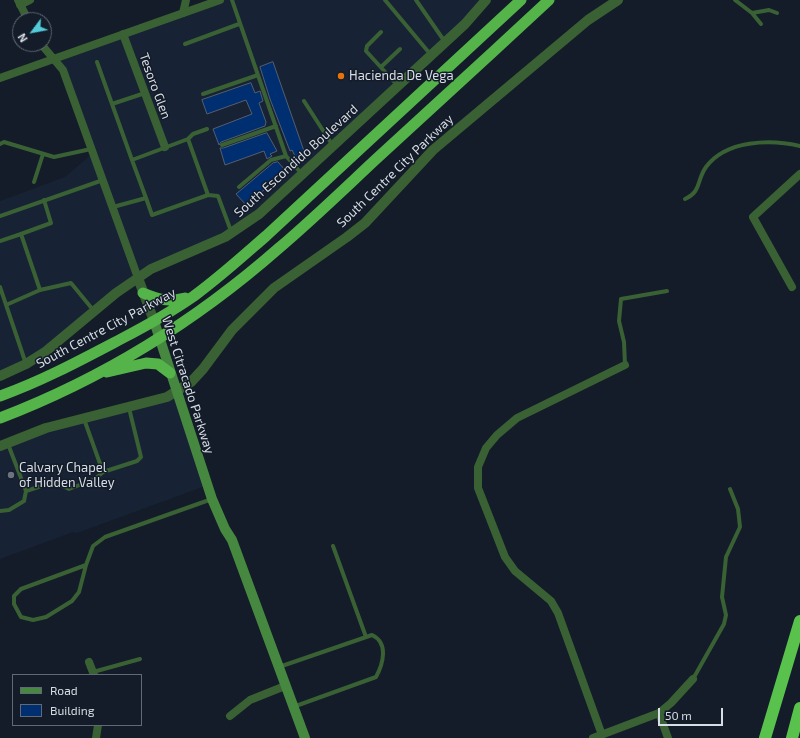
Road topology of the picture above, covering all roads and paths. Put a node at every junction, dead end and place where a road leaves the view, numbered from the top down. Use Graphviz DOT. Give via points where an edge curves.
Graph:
graph roads {
  1 [pos="30,0"];
  2 [pos="186,0"];
  3 [pos="220,0"];
  4 [pos="232,0"];
  5 [pos="385,0"];
  6 [pos="416,0"];
  7 [pos="486,0"];
  8 [pos="521,0"];
  9 [pos="549,0"];
  10 [pos="618,0"];
  11 [pos="734,0"];
  12 [pos="19,2"];
  13 [pos="24,12"];
  14 [pos="183,13"];
  15 [pos="752,13"];
  16 [pos="777,14"];
  17 [pos="239,24"];
  18 [pos="761,24"];
  19 [pos="381,32"];
  20 [pos="123,34"];
  21 [pos="446,42"];
  22 [pos="185,44"];
  23 [pos="400,50"];
  24 [pos="48,52"];
  25 [pos="432,55"];
  26 [pos="53,59"];
  27 [pos="97,62"];
  28 [pos="381,67"];
  29 [pos="258,75"];
  30 [pos="0,78"];
  31 [pos="398,86"];
  32 [pos="145,93"];
  33 [pos="203,94"];
  34 [pos="304,101"];
  35 [pos="112,104"];
  36 [pos="276,126"];
  37 [pos="207,129"];
  38 [pos="188,139"];
  39 [pos="0,144"];
  40 [pos="222,145"];
  41 [pos="333,146"];
  42 [pos="800,146"];
  43 [pos="165,147"];
  44 [pos="91,149"];
  45 [pos="43,154"];
  46 [pos="286,156"];
  47 [pos="132,160"];
  48 [pos="800,174"];
  49 [pos="303,175"];
  50 [pos="103,180"];
  51 [pos="34,182"];
  52 [pos="239,187"];
  53 [pos="208,195"];
  54 [pos="146,198"];
  55 [pos="685,198"];
  56 [pos="44,200"];
  57 [pos="112,207"];
  58 [pos="0,216"];
  59 [pos="22,234"];
  60 [pos="232,234"];
  61 [pos="0,241"];
  62 [pos="138,278"];
  63 [pos="0,287"];
  64 [pos="792,287"];
  65 [pos="40,290"];
  66 [pos="667,291"];
  67 [pos="143,293"];
  68 [pos="193,296"];
  69 [pos="6,305"];
  70 [pos="94,311"];
  71 [pos="154,321"];
  72 [pos="160,338"];
  73 [pos="26,364"];
  74 [pos="625,365"];
  75 [pos="170,373"];
  76 [pos="95,375"];
  77 [pos="0,376"];
  78 [pos="176,392"];
  79 [pos="0,396"];
  80 [pos="129,408"];
  81 [pos="0,418"];
  82 [pos="84,419"];
  83 [pos="4,444"];
  84 [pos="103,472"];
  85 [pos="730,489"];
  86 [pos="26,491"];
  87 [pos="212,499"];
  88 [pos="0,511"];
  89 [pos="333,546"];
  90 [pos="86,565"];
  91 [pos="800,621"];
  92 [pos="366,637"];
  93 [pos="140,660"];
  94 [pos="89,662"];
  95 [pos="279,667"];
  96 [pos="93,674"];
  97 [pos="693,679"];
  98 [pos="285,686"];
  99 [pos="294,707"];
  100 [pos="800,708"];
  101 [pos="659,713"];
  102 [pos="230,716"];
  103 [pos="98,726"];
  104 [pos="602,735"];
  105 [pos="96,738"];
  106 [pos="305,738"];
  107 [pos="593,738"];
  108 [pos="668,738"];
  109 [pos="765,738"];
  110 [pos="792,738"];
  1 -- 12 [label="street"];
  2 -- 14 [label="street"];
  3 -- 14 [label="street"];
  4 -- 17 [label="lane"];
  5 -- 25 [label="lane"];
  6 -- 21 [label="lane"];
  7 -- 21 [label="street, South Escondido Boulevard"];
  8 -- 68 [label="highway, South Centre City Parkway" via="266,236"];
  9 -- 72 [label="highway, South Centre City Parkway" via="279,249"];
  10 -- 78 [label="street, South Centre City Parkway" via="588,20 433,150 365,223 274,288 232,330 191,382"];
  11 -- 15 [label="lane"];
  12 -- 13 [label="street"];
  14 -- 20 [label="street"];
  15 -- 16 [label="lane" via="770,10"];
  15 -- 18 [label="lane"];
  17 -- 22 [label="lane"];
  17 -- 29 [label="lane"];
  19 -- 28 [label="lane" via="365,48"];
  20 -- 26 [label="street"];
  20 -- 32 [label="street, Tesoro Glen"];
  21 -- 25 [label="street, South Escondido Boulevard"];
  23 -- 28 [label="lane"];
  24 -- 26 [label="street, West Citracado Parkway"];
  25 -- 31 [label="street, South Escondido Boulevard"];
  26 -- 30 [label="street"];
  26 -- 44 [label="street, West Citracado Parkway" via="63,70"];
  27 -- 35 [label="lane"];
  28 -- 31 [label="lane"];
  29 -- 33 [label="lane"];
  29 -- 36 [label="lane"];
  31 -- 41 [label="street, South Escondido Boulevard"];
  32 -- 35 [label="lane"];
  32 -- 43 [label="street, Tesoro Glen"];
  34 -- 41 [label="lane"];
  35 -- 47 [label="lane"];
  36 -- 40 [label="lane"];
  36 -- 46 [label="lane"];
  37 -- 38 [label="lane" via="193,134"];
  38 -- 43 [label="lane"];
  38 -- 53 [label="lane"];
  39 -- 45 [label="lane" via="4,142"];
  41 -- 49 [label="street, South Escondido Boulevard"];
  42 -- 55 [label="lane" via="770,142 725,152 717,156 707,167 695,193"];
  43 -- 47 [label="lane"];
  44 -- 45 [label="lane" via="54,157"];
  44 -- 50 [label="street, West Citracado Parkway"];
  45 -- 51 [label="lane"];
  46 -- 49 [label="lane"];
  46 -- 52 [label="lane" via="272,160"];
  47 -- 54 [label="lane"];
  48 -- 64 [label="street" via="753,217"];
  49 -- 60 [label="street, South Escondido Boulevard"];
  50 -- 56 [label="lane"];
  50 -- 57 [label="street, West Citracado Parkway"];
  53 -- 54 [label="lane" via="152,215"];
  53 -- 60 [label="lane" via="218,196"];
  54 -- 57 [label="lane"];
  56 -- 58 [label="lane"];
  56 -- 59 [label="lane" via="51,223"];
  57 -- 62 [label="street, West Citracado Parkway"];
  59 -- 61 [label="lane"];
  59 -- 65 [label="lane"];
  60 -- 62 [label="street, South Escondido Boulevard" via="152,268"];
  62 -- 67 [label="street, West Citracado Parkway"];
  62 -- 70 [label="street, South Escondido Boulevard"];
  63 -- 69 [label="lane"];
  65 -- 69 [label="lane"];
  65 -- 70 [label="lane" via="71,283"];
  66 -- 74 [label="lane" via="621,299 619,321 624,342"];
  67 -- 68 [label="highway" via="169,301"];
  67 -- 71 [label="street, West Citracado Parkway"];
  68 -- 71 [label="highway, South Centre City Parkway"];
  69 -- 73 [label="lane"];
  70 -- 73 [label="street, South Escondido Boulevard" via="56,344"];
  71 -- 72 [label="main road, West Citracado Parkway"];
  71 -- 79 [label="highway, South Centre City Parkway" via="54,374"];
  72 -- 75 [label="main road, West Citracado Parkway"];
  72 -- 76 [label="highway, South Centre City Parkway"];
  73 -- 77 [label="street, South Escondido Boulevard"];
  74 -- 104 [label="street" via="517,418 486,448 478,467 478,488 505,556 515,571 551,601 558,613"];
  75 -- 76 [label="highway" via="158,364 146,363"];
  75 -- 78 [label="main road, West Citracado Parkway"];
  76 -- 81 [label="highway, South Centre City Parkway"];
  78 -- 80 [label="street, South Centre City Parkway"];
  78 -- 87 [label="main road, West Citracado Parkway"];
  80 -- 82 [label="street, South Centre City Parkway"];
  80 -- 84 [label="lane" via="141,457 137,461"];
  82 -- 83 [label="street, South Centre City Parkway" via="46,428"];
  82 -- 84 [label="lane"];
  83 -- 86 [label="lane"];
  84 -- 86 [label="lane" via="94,479 68,489 54,482"];
  85 -- 97 [label="lane" via="740,519 740,527 726,557 722,597 726,615 724,624"];
  86 -- 88 [label="lane" via="24,501 9,510"];
  87 -- 90 [label="lane" via="105,537 93,546"];
  87 -- 95 [label="main road, West Citracado Parkway" via="232,540"];
  89 -- 92 [label="lane"];
  90 -- 90 [label="lane" via="21,589 14,596 14,604 20,617 33,620 46,617 72,601 79,592"];
  91 -- 109 [label="highway"];
  92 -- 95 [label="lane"];
  92 -- 99 [label="lane" via="372,634 382,645 384,654 376,677"];
  93 -- 96 [label="lane"];
  94 -- 96 [label="street"];
  95 -- 98 [label="main road, West Citracado Parkway"];
  97 -- 101 [label="street"];
  98 -- 99 [label="main road, West Citracado Parkway"];
  98 -- 102 [label="street" via="250,700"];
  99 -- 106 [label="main road, West Citracado Parkway"];
  100 -- 110 [label="highway"];
  101 -- 104 [label="street"];
  101 -- 108 [label="street"];
  103 -- 105 [label="street"];
  104 -- 107 [label="street"];
}
